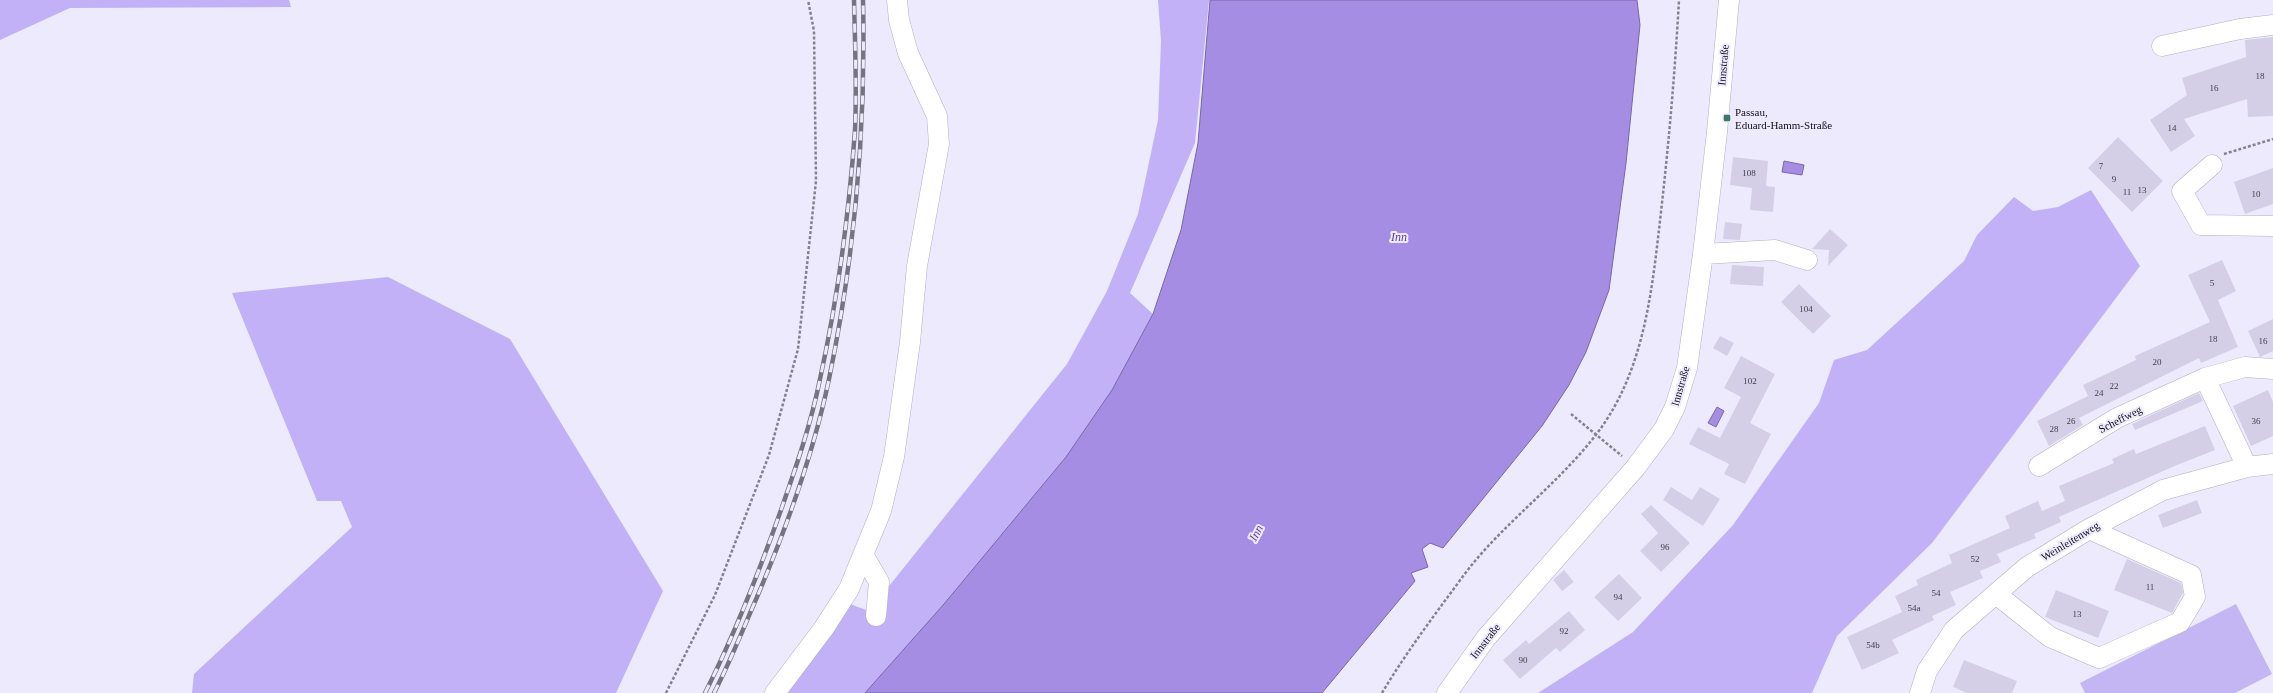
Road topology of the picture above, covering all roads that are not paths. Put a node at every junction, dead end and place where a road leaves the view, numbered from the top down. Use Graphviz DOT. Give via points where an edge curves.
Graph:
graph roads {
  1 [pos="897,0"];
  2 [pos="1729,0"];
  3 [pos="2273,26"];
  4 [pos="2162,46"];
  5 [pos="2212,165"];
  6 [pos="2273,226"];
  7 [pos="1702,254"];
  8 [pos="1807,260"];
  9 [pos="2273,369"];
  10 [pos="2206,378"];
  11 [pos="2273,464"];
  12 [pos="2039,466"];
  13 [pos="2247,467"];
  14 [pos="2088,529"];
  15 [pos="864,556"];
  16 [pos="1996,594"];
  17 [pos="876,616"];
  18 [pos="775,693"];
  19 [pos="1447,693"];
  20 [pos="1920,693"];
  1 -- 15 [label="street" via="899,20 908,53 937,116 939,144 917,266 910,342 894,457 881,511"];
  2 -- 7 [label="street, Innstraße" via="1717,132"];
  3 -- 4 [label="street" via="2240,29"];
  5 -- 6 [label="street" via="2182,191 2201,225"];
  7 -- 8 [label="street" via="1775,250"];
  7 -- 19 [label="street, Innstraße" via="1686,368 1675,407 1664,429 1636,468 1486,638"];
  9 -- 10 [label="street, Scheffweg" via="2245,367"];
  10 -- 12 [label="street, Scheffweg" via="2117,418"];
  10 -- 13 [label="street"];
  11 -- 13 [label="street, Weinleitenweg"];
  13 -- 14 [label="street, Weinleitenweg" via="2163,490"];
  14 -- 16 [label="street, Weinleitenweg" via="2027,567"];
  14 -- 16 [label="street" via="2191,575 2195,597 2180,622 2099,658 2050,637"];
  15 -- 17 [label="street" via="879,582"];
  15 -- 18 [label="street" via="849,589 824,628"];
  16 -- 20 [label="street, Weinleitenweg" via="1954,630 1927,672"];
}
